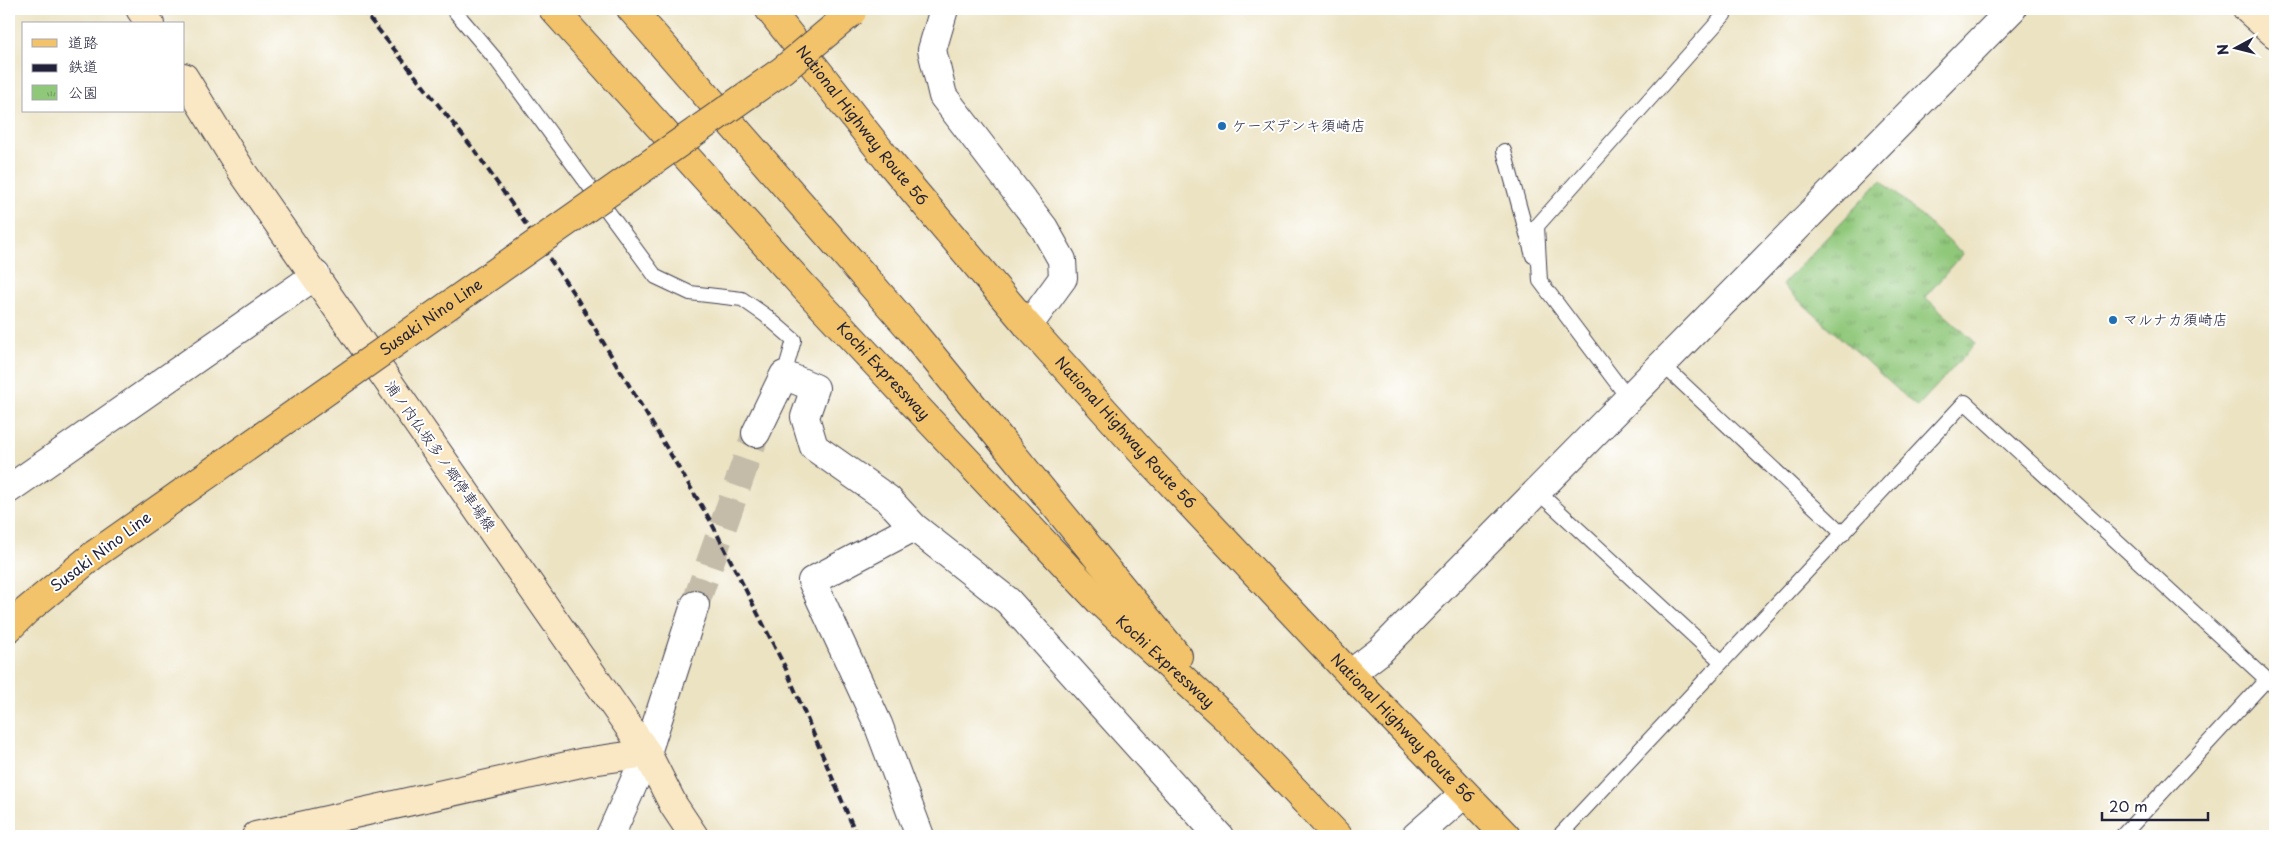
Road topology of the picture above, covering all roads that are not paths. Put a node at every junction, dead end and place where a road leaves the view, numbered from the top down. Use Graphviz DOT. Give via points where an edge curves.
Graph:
graph roads {
  1 [pos="140,9"];
  2 [pos="453,9"];
  3 [pos="553,9"];
  4 [pos="631,9"];
  5 [pos="769,9"];
  6 [pos="944,9"];
  7 [pos="1723,9"];
  8 [pos="2012,9"];
  9 [pos="2247,9"];
  10 [pos="853,10"];
  11 [pos="149,22"];
  12 [pos="2275,34"];
  13 [pos="185,79"];
  14 [pos="1504,151"];
  15 [pos="316,275"];
  16 [pos="1540,281"];
  17 [pos="1028,326"];
  18 [pos="1662,364"];
  19 [pos="784,374"];
  20 [pos="1628,398"];
  21 [pos="756,433"];
  22 [pos="9,489"];
  23 [pos="1538,492"];
  24 [pos="914,527"];
  25 [pos="1843,534"];
  26 [pos="695,604"];
  27 [pos="9,628"];
  28 [pos="1722,662"];
  29 [pos="1350,674"];
  30 [pos="2271,683"];
  31 [pos="1228,720"];
  32 [pos="647,753"];
  33 [pos="1464,794"];
  34 [pos="320,830"];
  35 [pos="256,836"];
  36 [pos="610,836"];
  37 [pos="694,836"];
  38 [pos="920,836"];
  39 [pos="1219,836"];
  40 [pos="1338,836"];
  41 [pos="1416,836"];
  42 [pos="1506,836"];
  43 [pos="1559,836"];
  44 [pos="2122,836"];
  1 -- 11 [label="main road"];
  2 -- 19 [label="lane" via="498,62 656,278 690,293 742,299 765,315 794,340"];
  3 -- 31 [label="main road, Kochi Expressway" via="804,287 1100,602"];
  4 -- 31 [label="main road, Kochi Expressway" via="911,330 1139,606"];
  5 -- 17 [label="main road, National Highway Route 56" via="887,159"];
  6 -- 17 [label="street" via="932,50 943,96 1044,228 1062,260 1063,278"];
  7 -- 16 [label="lane" via="1724,15 1537,226"];
  8 -- 18 [label="street"];
  9 -- 12 [label="main road"];
  10 -- 27 [label="main road, Susaki Nino Line, bridge" via="783,70 95,554"];
  13 -- 15 [label="main road, 浦ノ内仏坂多ノ郷停車場線" via="244,173"];
  14 -- 16 [label="lane"];
  15 -- 22 [label="street"];
  15 -- 32 [label="main road, 浦ノ内仏坂多ノ郷停車場線"];
  16 -- 20 [label="lane"];
  17 -- 29 [label="main road, National Highway Route 56"];
  18 -- 20 [label="street"];
  18 -- 25 [label="lane"];
  19 -- 21 [label="street"];
  19 -- 24 [label="street" via="815,388 805,417 814,447 888,499"];
  20 -- 23 [label="street"];
  23 -- 28 [label="lane"];
  23 -- 29 [label="street" via="1380,652"];
  24 -- 38 [label="street" via="812,581 878,724"];
  24 -- 39 [label="street" via="1008,601"];
  25 -- 28 [label="lane"];
  25 -- 30 [label="lane" via="1965,402"];
  26 -- 32 [label="street"];
  28 -- 43 [label="lane"];
  29 -- 33 [label="main road, National Highway Route 56"];
  30 -- 44 [label="lane"];
  31 -- 40 [label="main road, Kochi Expressway"];
  32 -- 34 [label="main road" via="585,762"];
  32 -- 36 [label="street"];
  32 -- 37 [label="main road, 浦ノ内仏坂多ノ郷停車場線" via="674,806"];
  33 -- 41 [label="street"];
  33 -- 42 [label="main road, National Highway Route 56"];
  34 -- 35 [label="main road"];
}
